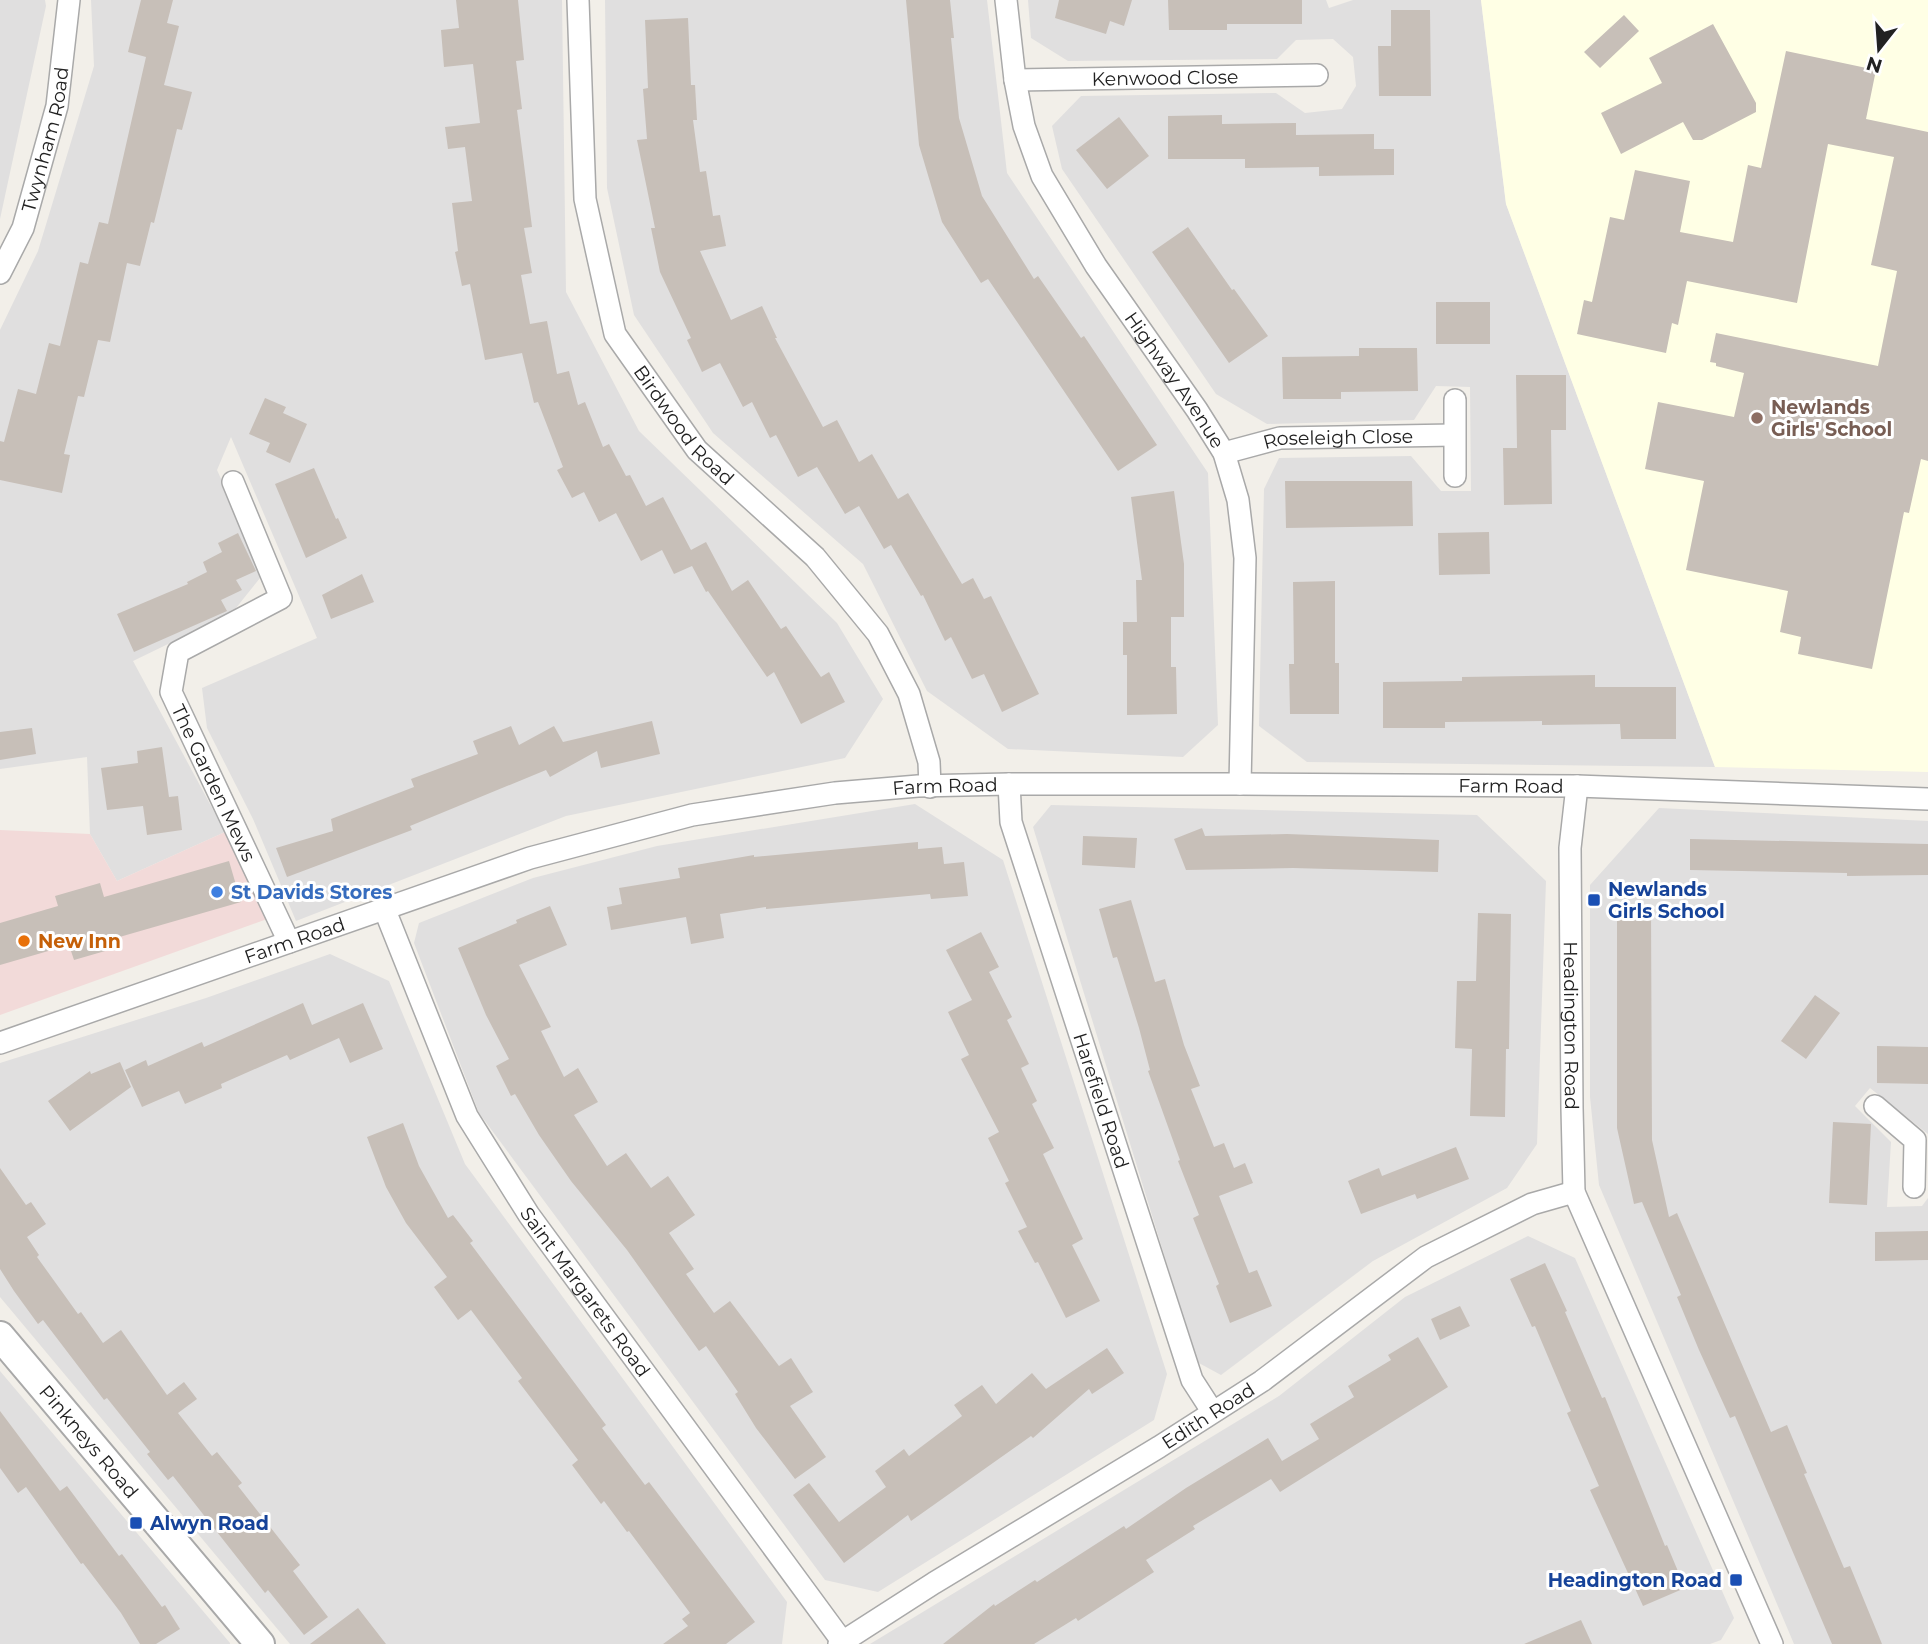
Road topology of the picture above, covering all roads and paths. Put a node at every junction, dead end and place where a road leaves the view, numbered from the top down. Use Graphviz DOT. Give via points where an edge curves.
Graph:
graph roads {
  1 [pos="69,0"];
  2 [pos="578,0"];
  3 [pos="1006,0"];
  4 [pos="1317,75"];
  5 [pos="1015,80"];
  6 [pos="0,273"];
  7 [pos="1455,400"];
  8 [pos="1454,435"];
  9 [pos="1224,453"];
  10 [pos="1455,476"];
  11 [pos="233,482"];
  12 [pos="1009,784"];
  13 [pos="1240,784"];
  14 [pos="1577,786"];
  15 [pos="930,787"];
  16 [pos="1928,799"];
  17 [pos="384,908"];
  18 [pos="289,942"];
  19 [pos="0,1043"];
  20 [pos="1875,1106"];
  21 [pos="1922,1158"];
  22 [pos="1914,1187"];
  23 [pos="1574,1192"];
  24 [pos="0,1336"];
  25 [pos="1212,1411"];
  26 [pos="1764,1641"];
  27 [pos="841,1643"];
  28 [pos="260,1644"];
  1 -- 6 [label="street, Twynham Road" via="57,106 23,228"];
  2 -- 15 [label="street, Birdwood Road" via="585,199 615,334 697,450 815,557 878,634 909,694 929,762"];
  3 -- 5 [label="street, Highway Avenue"];
  4 -- 5 [label="street, Kenwood Close"];
  5 -- 9 [label="street, Highway Avenue" via="1024,126 1042,176 1096,266"];
  7 -- 8 [label="street"];
  8 -- 9 [label="street, Roseleigh Close" via="1280,438"];
  8 -- 10 [label="street"];
  9 -- 13 [label="street, Highway Avenue" via="1238,500 1245,558"];
  11 -- 18 [label="street, The Garden Mews" via="281,598 178,652 171,692"];
  12 -- 13 [label="street, Farm Road"];
  12 -- 15 [label="street, Farm Road"];
  12 -- 25 [label="street, Harefield Road" via="1011,822 1192,1380"];
  13 -- 14 [label="street, Farm Road"];
  14 -- 16 [label="street, Farm Road"];
  14 -- 23 [label="street, Headington Road" via="1570,848"];
  15 -- 17 [label="street, Farm Road" via="835,793 692,815 530,858"];
  17 -- 18 [label="street, Farm Road"];
  17 -- 27 [label="street, Saint Margarets Road" via="467,1116 529,1215"];
  18 -- 19 [label="street, Farm Road"];
  20 -- 21 [label="street" via="1915,1140"];
  21 -- 22 [label="street"];
  23 -- 25 [label="street, Edith Road" via="1532,1204 1426,1257 1262,1381"];
  23 -- 26 [label="street, Headington Road"];
  24 -- 28 [label="street, Pinkneys Road"];
  25 -- 27 [label="street, Edith Road"];
}
